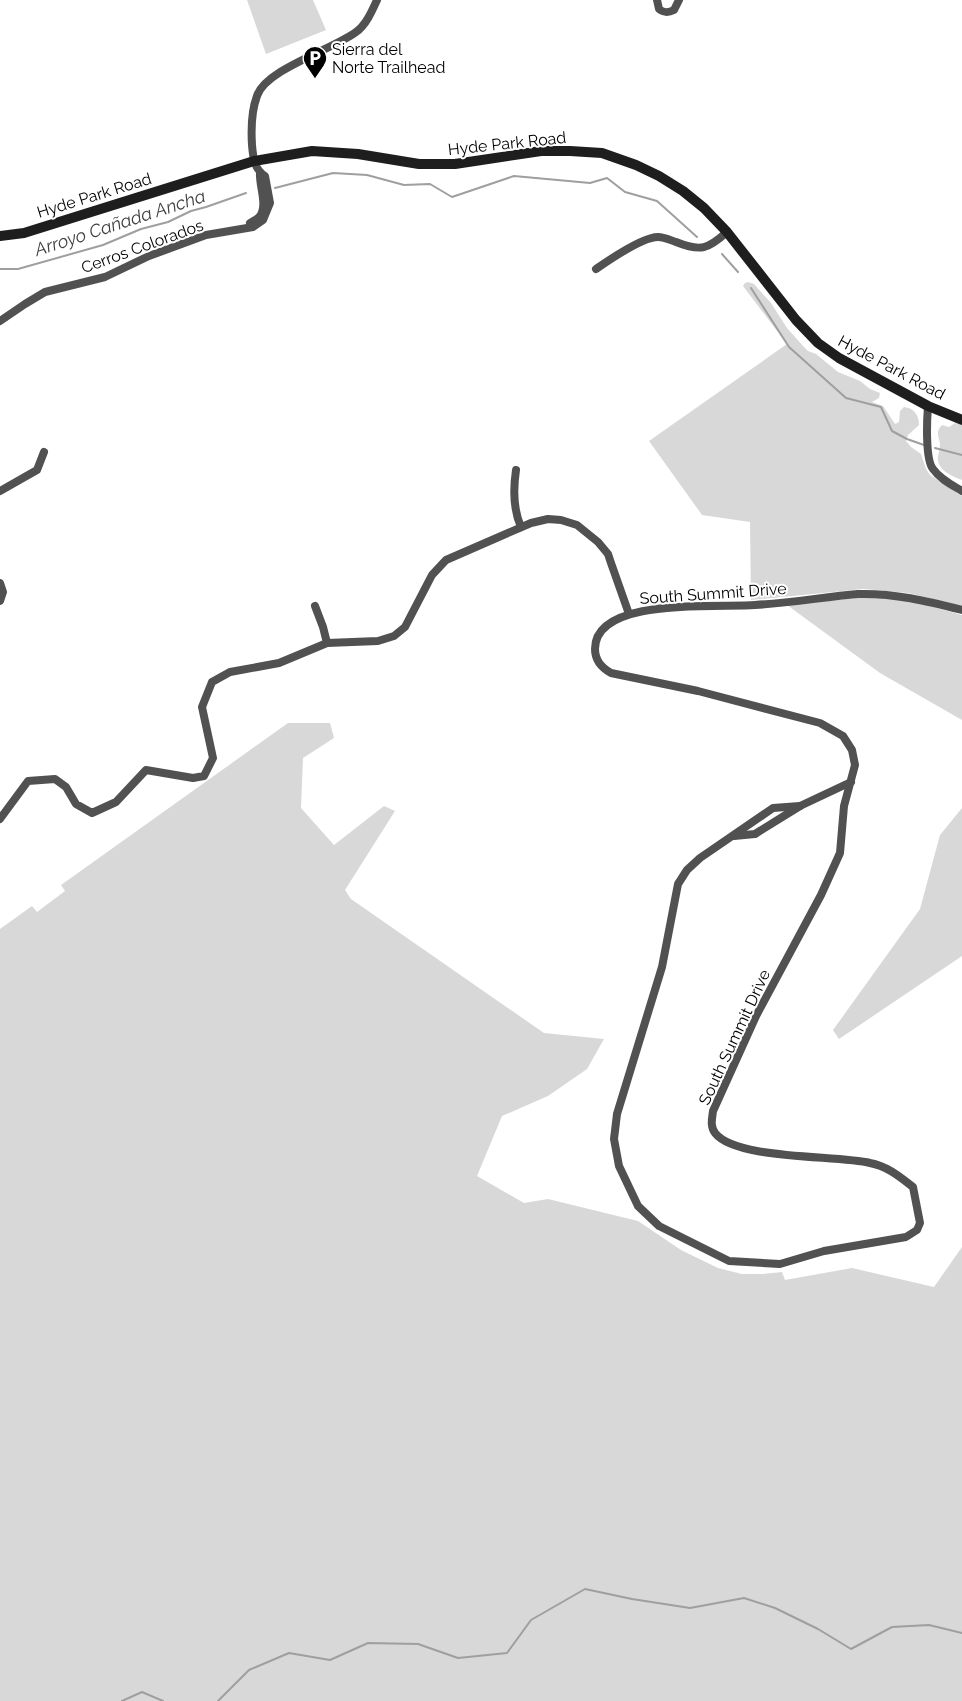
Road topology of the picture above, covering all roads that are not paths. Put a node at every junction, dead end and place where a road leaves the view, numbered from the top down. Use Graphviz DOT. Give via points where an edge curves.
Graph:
graph roads {
  1 [pos="377,0"];
  2 [pos="657,0"];
  3 [pos="679,0"];
  4 [pos="254,161"];
  5 [pos="728,232"];
  6 [pos="0,236"];
  7 [pos="596,269"];
  8 [pos="0,321"];
  9 [pos="928,406"];
  10 [pos="962,420"];
  11 [pos="44,452"];
  12 [pos="516,470"];
  13 [pos="0,491"];
  14 [pos="962,491"];
  15 [pos="521,527"];
  16 [pos="0,583"];
  17 [pos="0,601"];
  18 [pos="315,606"];
  19 [pos="962,610"];
  20 [pos="629,614"];
  21 [pos="327,643"];
  22 [pos="851,782"];
  23 [pos="800,806"];
  24 [pos="0,819"];
  25 [pos="734,836"];
  1 -- 4 [label="street" via="357,31 269,79 257,94 251,124"];
  2 -- 3 [label="street" via="659,9 669,13"];
  4 -- 5 [label="main road, Hyde Park Road" via="312,151 358,154 419,164 455,164 541,151 602,153 636,165 683,191"];
  4 -- 6 [label="main road, Hyde Park Road" via="24,233"];
  4 -- 8 [label="street, Cerros Colorados" via="260,173 264,206 260,216 242,228 206,235 105,277 45,292"];
  5 -- 7 [label="street" via="711,246 700,249 663,237 648,238"];
  5 -- 9 [label="main road, Hyde Park Road" via="796,320 818,343 838,358"];
  9 -- 10 [label="main road, Hyde Park Road"];
  9 -- 14 [label="street" via="931,466"];
  11 -- 13 [label="street" via="37,470"];
  12 -- 15 [label="street" via="513,490"];
  15 -- 20 [label="street" via="561,520 591,535 608,554"];
  15 -- 21 [label="street" via="446,560 432,575 405,627 394,636 378,641"];
  16 -- 17 [label="street" via="3,592"];
  18 -- 21 [label="street"];
  19 -- 20 [label="street, South Summit Drive" via="908,597 873,593 764,605 686,607"];
  20 -- 22 [label="street, South Summit Drive" via="610,623 598,634 596,656 606,670 820,723 843,736 852,750 855,766"];
  21 -- 24 [label="street" via="279,663 230,672 212,682 202,706 213,758 204,776 193,778 146,770 116,802 92,813 76,804 66,787 55,779 28,781"];
  22 -- 23 [label="street, South Summit Drive"];
  22 -- 25 [label="street, South Summit Drive" via="844,806 840,853 821,896 756,1016 713,1111 711,1123 716,1133 730,1144 768,1153 871,1163 890,1170 913,1187 920,1223 917,1230 906,1237 824,1251 780,1264 728,1261 659,1226 638,1206 619,1166 614,1139 617,1114 662,967 678,884 700,858"];
  23 -- 25 [label="street, South Summit Drive" via="755,834"];
  23 -- 25 [label="street, South Summit Drive" via="773,808"];
}
